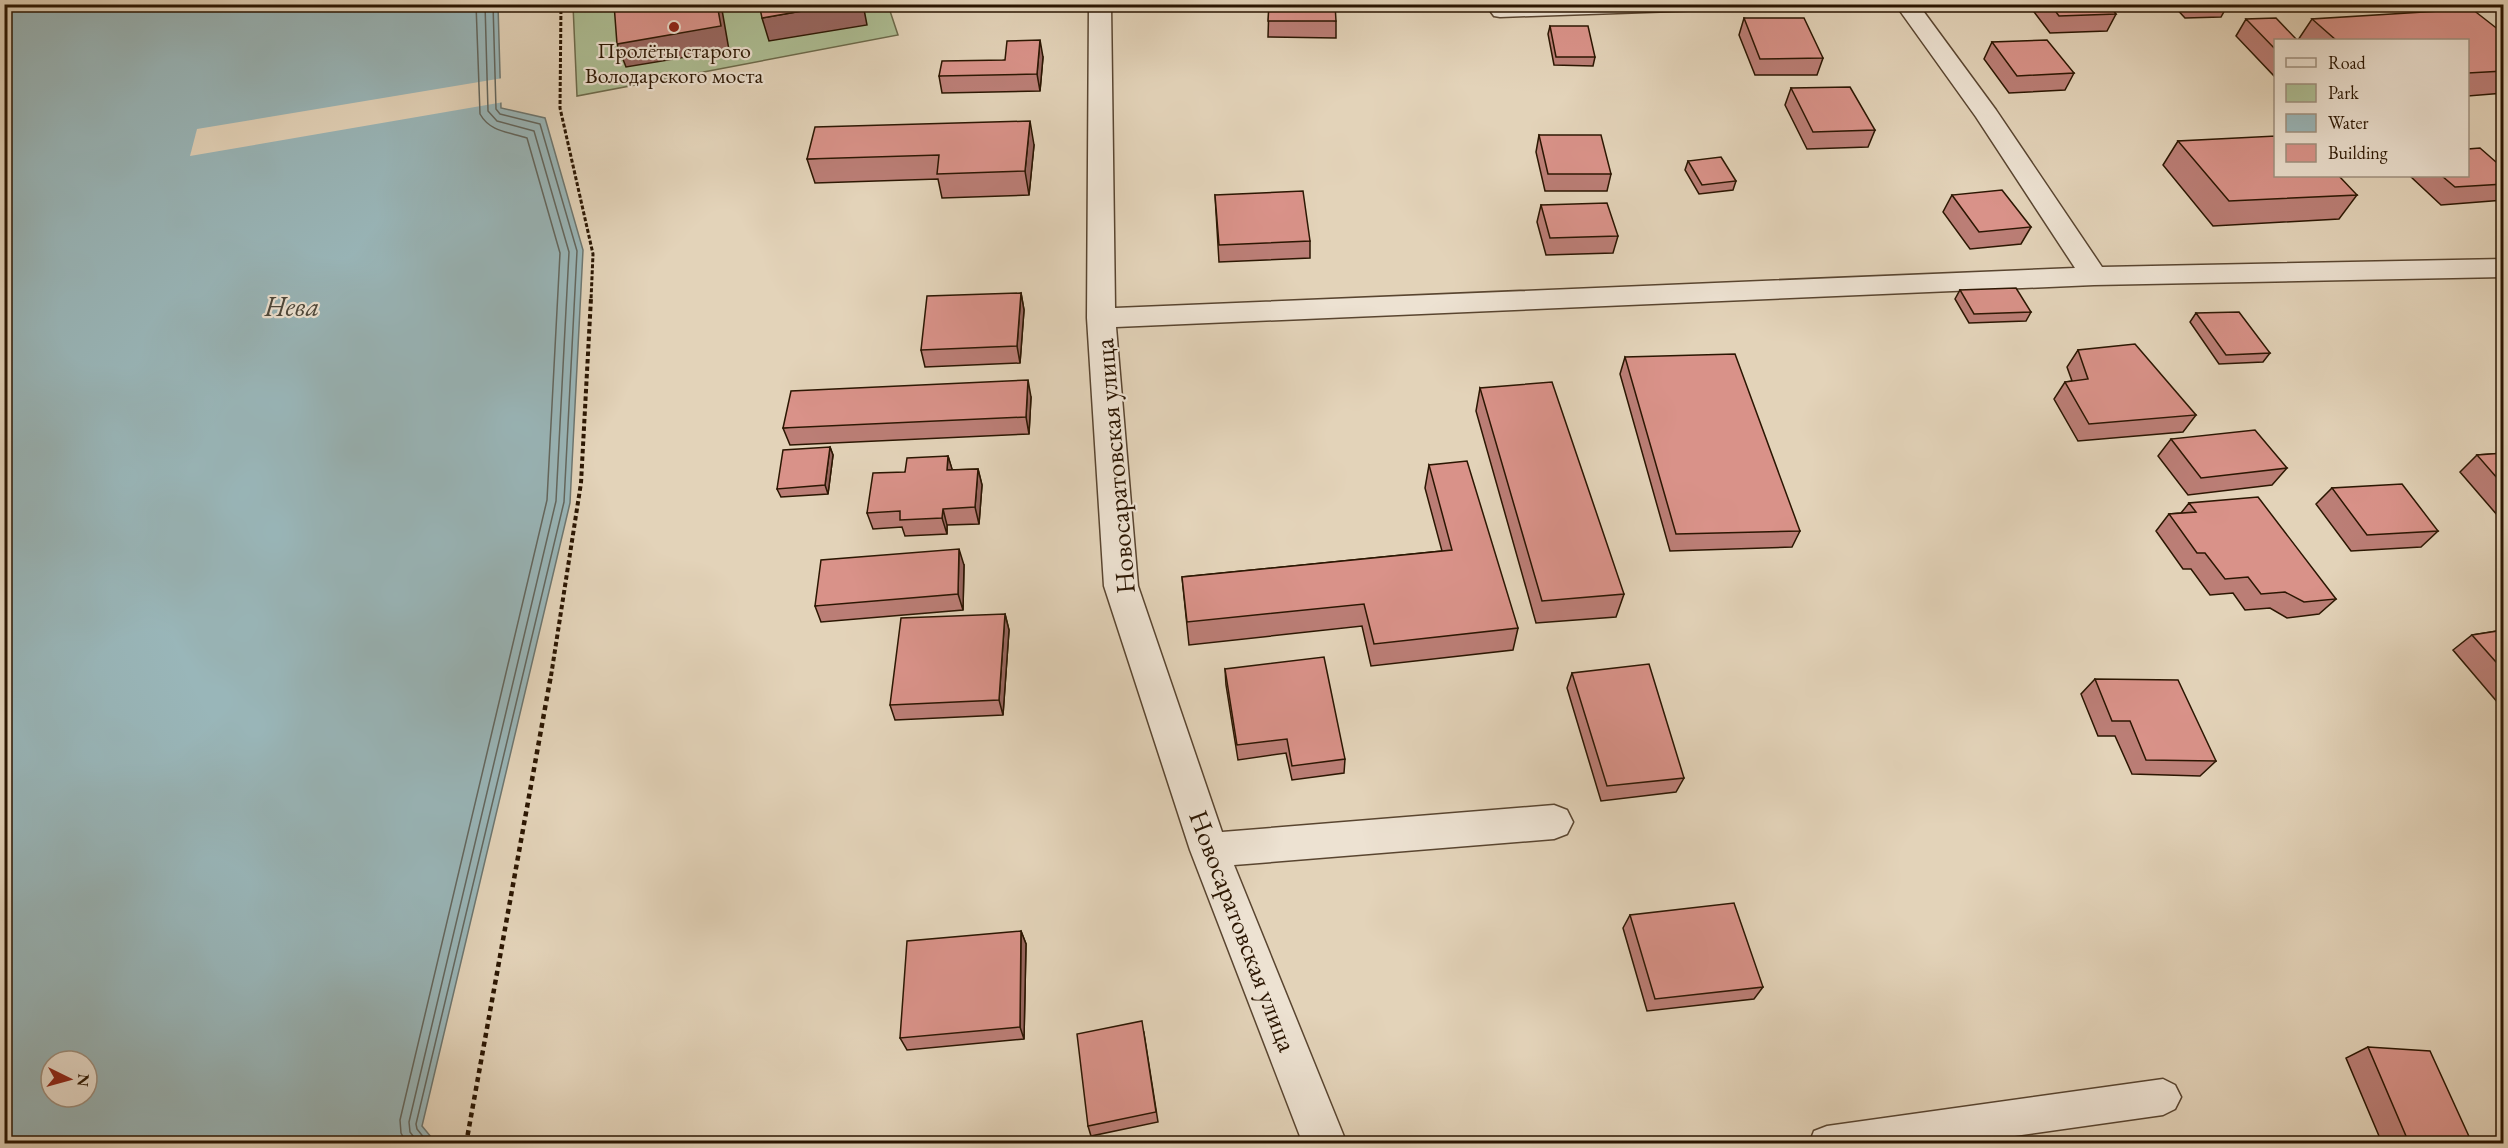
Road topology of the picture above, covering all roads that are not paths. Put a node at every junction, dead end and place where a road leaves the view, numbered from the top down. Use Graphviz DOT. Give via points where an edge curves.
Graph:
graph roads {
  1 [pos="1100,4"];
  2 [pos="1732,4"];
  3 [pos="1906,4"];
  4 [pos="1500,12"];
  5 [pos="2504,268"];
  6 [pos="2094,276"];
  7 [pos="1101,318"];
  8 [pos="1554,822"];
  9 [pos="1209,850"];
  10 [pos="2163,1097"];
  11 [pos="1325,1143"];
  12 [pos="1827,1143"];
  1 -- 7 [label="street, Новосаратовская улица"];
  2 -- 4 [label="lane"];
  3 -- 6 [label="street"];
  5 -- 6 [label="street"];
  6 -- 7 [label="street"];
  7 -- 9 [label="street, Новосаратовская улица" via="1121,586"];
  8 -- 9 [label="street"];
  9 -- 11 [label="street, Новосаратовская улица"];
  10 -- 12 [label="lane"];
}
